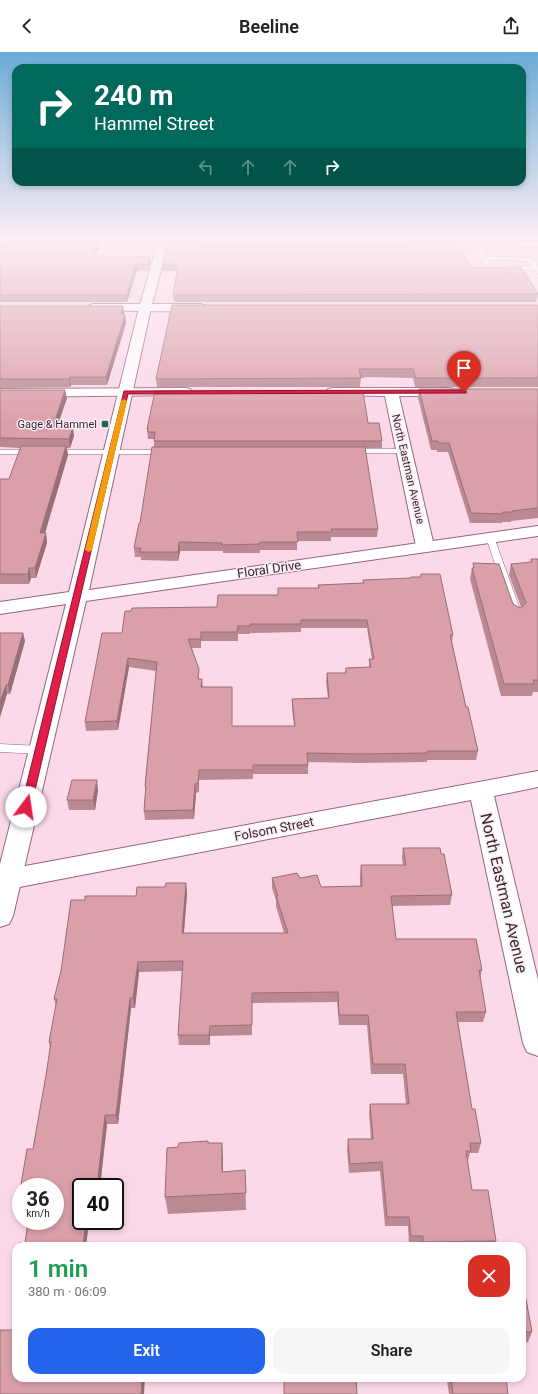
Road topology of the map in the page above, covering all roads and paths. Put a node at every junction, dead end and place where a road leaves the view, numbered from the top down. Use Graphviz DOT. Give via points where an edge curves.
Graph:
graph roads {
  1 [pos="146,302"];
  2 [pos="84,308"];
  3 [pos="145,308"];
  4 [pos="216,308"];
  5 [pos="126,392"];
  6 [pos="196,392"];
  7 [pos="321,392"];
  8 [pos="391,392"];
  9 [pos="460,392"];
  10 [pos="0,393"];
  11 [pos="341,451"];
  12 [pos="404,451"];
  13 [pos="0,452"];
  14 [pos="112,452"];
  15 [pos="175,452"];
  16 [pos="538,531"];
  17 [pos="490,537"];
  18 [pos="426,546"];
  19 [pos="78,596"];
  20 [pos="0,608"];
  21 [pos="517,615"];
  22 [pos="0,748"];
  23 [pos="40,750"];
  24 [pos="538,779"];
  25 [pos="481,790"];
  26 [pos="9,879"];
  27 [pos="0,916"];
  28 [pos="538,1043"];
  1 -- 3 [label="street"];
  2 -- 3 [label="street"];
  3 -- 4 [label="street"];
  3 -- 5 [label="street"];
  5 -- 6 [label="street"];
  5 -- 10 [label="street"];
  5 -- 14 [label="street"];
  7 -- 8 [label="street"];
  8 -- 9 [label="street"];
  8 -- 12 [label="street, North Eastman Avenue"];
  11 -- 12 [label="lane"];
  12 -- 18 [label="street, North Eastman Avenue"];
  13 -- 14 [label="lane"];
  14 -- 15 [label="lane"];
  14 -- 19 [label="street"];
  16 -- 17 [label="street, Floral Drive"];
  17 -- 18 [label="street, Floral Drive"];
  17 -- 21 [label="lane"];
  18 -- 19 [label="street, Floral Drive"];
  19 -- 20 [label="street, Floral Drive"];
  19 -- 23 [label="street"];
  22 -- 23 [label="lane"];
  23 -- 26 [label="street"];
  24 -- 25 [label="street, Folsom Street"];
  25 -- 26 [label="street, Folsom Street"];
  25 -- 28 [label="street, North Eastman Avenue"];
  26 -- 27 [label="street"];
}
